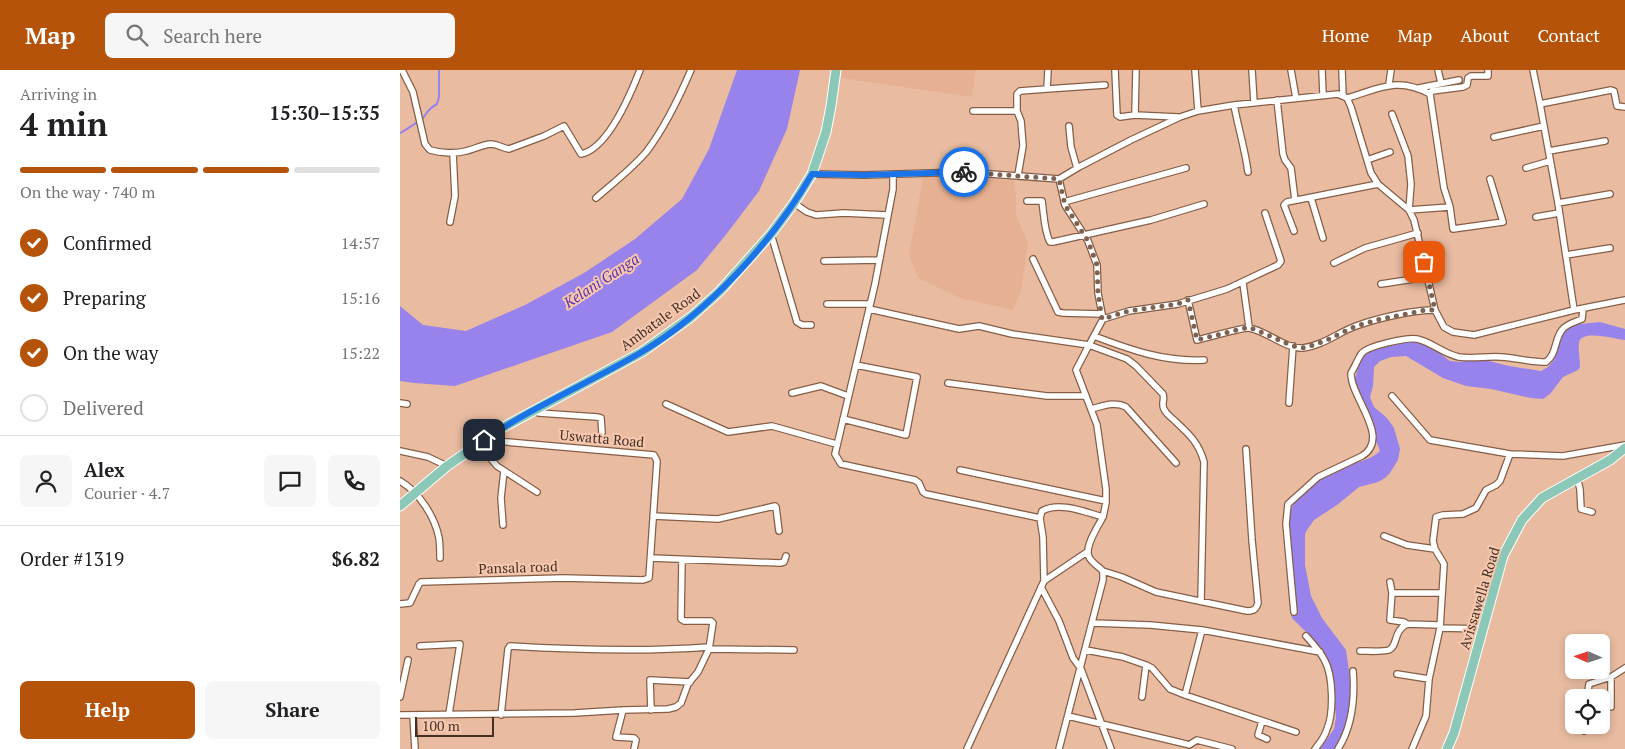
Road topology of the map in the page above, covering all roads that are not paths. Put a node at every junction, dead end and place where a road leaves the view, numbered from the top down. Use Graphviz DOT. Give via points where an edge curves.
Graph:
graph roads {
  1 [pos="402,70"];
  2 [pos="640,70"];
  3 [pos="691,70"];
  4 [pos="836,70"];
  5 [pos="1048,70"];
  6 [pos="1114,70"];
  7 [pos="1136,70"];
  8 [pos="1195,70"];
  9 [pos="1252,70"];
  10 [pos="1291,70"];
  11 [pos="1322,70"];
  12 [pos="1342,70"];
  13 [pos="1390,70"];
  14 [pos="1438,70"];
  15 [pos="1488,70"];
  16 [pos="1532,70"];
  17 [pos="1460,80"];
  18 [pos="1441,83"];
  19 [pos="1389,84"];
  20 [pos="1105,85"];
  21 [pos="1419,88"];
  22 [pos="1047,89"];
  23 [pos="1430,94"];
  24 [pos="1323,95"];
  25 [pos="1345,97"];
  26 [pos="1296,98"];
  27 [pos="1277,100"];
  28 [pos="1254,103"];
  29 [pos="1540,104"];
  30 [pos="1234,105"];
  31 [pos="1625,106"];
  32 [pos="973,111"];
  33 [pos="1017,111"];
  34 [pos="1198,111"];
  35 [pos="1392,114"];
  36 [pos="1135,116"];
  37 [pos="1180,117"];
  38 [pos="1069,126"];
  39 [pos="1544,126"];
  40 [pos="1494,137"];
  41 [pos="1605,142"];
  42 [pos="1390,152"];
  43 [pos="1549,152"];
  44 [pos="454,153"];
  45 [pos="1367,160"];
  46 [pos="1550,161"];
  47 [pos="1077,168"];
  48 [pos="1186,168"];
  49 [pos="1526,168"];
  50 [pos="1248,172"];
  51 [pos="812,174"];
  52 [pos="893,174"];
  53 [pos="1018,175"];
  54 [pos="1059,179"];
  55 [pos="1490,180"];
  56 [pos="1378,184"];
  57 [pos="1610,194"];
  58 [pos="596,198"];
  59 [pos="1311,198"];
  60 [pos="1295,200"];
  61 [pos="1027,201"];
  62 [pos="1064,202"];
  63 [pos="794,203"];
  64 [pos="1558,203"];
  65 [pos="1204,204"];
  66 [pos="1450,207"];
  67 [pos="1409,210"];
  68 [pos="1265,213"];
  69 [pos="1560,213"];
  70 [pos="887,215"];
  71 [pos="1536,217"];
  72 [pos="450,222"];
  73 [pos="1294,231"];
  74 [pos="1418,233"];
  75 [pos="771,234"];
  76 [pos="1086,236"];
  77 [pos="1323,238"];
  78 [pos="1610,248"];
  79 [pos="1566,255"];
  80 [pos="1033,259"];
  81 [pos="879,260"];
  82 [pos="824,261"];
  83 [pos="1334,262"];
  84 [pos="1427,277"];
  85 [pos="1243,283"];
  86 [pos="1381,284"];
  87 [pos="1188,300"];
  88 [pos="1625,300"];
  89 [pos="826,304"];
  90 [pos="870,306"];
  91 [pos="1583,309"];
  92 [pos="1435,310"];
  93 [pos="1574,310"];
  94 [pos="1102,317"];
  95 [pos="811,325"];
  96 [pos="1249,327"];
  97 [pos="1094,336"];
  98 [pos="1089,345"];
  99 [pos="1293,346"];
  100 [pos="1204,360"];
  101 [pos="856,365"];
  102 [pos="948,383"];
  103 [pos="792,393"];
  104 [pos="848,396"];
  105 [pos="1086,396"];
  106 [pos="1392,396"];
  107 [pos="1289,403"];
  108 [pos="666,404"];
  109 [pos="1091,409"];
  110 [pos="534,411"];
  111 [pos="842,419"];
  112 [pos="602,433"];
  113 [pos="481,442"];
  114 [pos="836,444"];
  115 [pos="1625,446"];
  116 [pos="1246,449"];
  117 [pos="400,451"];
  118 [pos="1510,454"];
  119 [pos="1176,463"];
  120 [pos="447,466"];
  121 [pos="960,470"];
  122 [pos="504,471"];
  123 [pos="1577,478"];
  124 [pos="400,481"];
  125 [pos="537,492"];
  126 [pos="415,494"];
  127 [pos="1106,501"];
  128 [pos="400,506"];
  129 [pos="1592,512"];
  130 [pos="653,516"];
  131 [pos="1103,517"];
  132 [pos="1040,518"];
  133 [pos="503,525"];
  134 [pos="779,532"];
  135 [pos="1384,536"];
  136 [pos="1434,549"];
  137 [pos="1087,552"];
  138 [pos="786,556"];
  139 [pos="440,558"];
  140 [pos="651,558"];
  141 [pos="682,560"];
  142 [pos="1103,571"];
  143 [pos="649,578"];
  144 [pos="1390,582"];
  145 [pos="1043,584"];
  146 [pos="1392,592"];
  147 [pos="1442,592"];
  148 [pos="1201,601"];
  149 [pos="400,604"];
  150 [pos="1294,612"];
  151 [pos="1092,623"];
  152 [pos="1407,624"];
  153 [pos="1440,626"];
  154 [pos="1484,629"];
  155 [pos="1202,630"];
  156 [pos="1306,636"];
  157 [pos="420,646"];
  158 [pos="709,648"];
  159 [pos="794,650"];
  160 [pos="1086,650"];
  161 [pos="1360,651"];
  162 [pos="1320,652"];
  163 [pos="408,660"];
  164 [pos="1146,665"];
  165 [pos="1625,668"];
  166 [pos="1081,669"];
  167 [pos="1353,671"];
  168 [pos="1397,674"];
  169 [pos="1610,677"];
  170 [pos="1429,679"];
  171 [pos="1604,679"];
  172 [pos="690,682"];
  173 [pos="1588,689"];
  174 [pos="1185,695"];
  175 [pos="400,697"];
  176 [pos="1142,698"];
  177 [pos="1611,707"];
  178 [pos="623,710"];
  179 [pos="651,710"];
  180 [pos="400,714"];
  181 [pos="449,714"];
  182 [pos="501,714"];
  183 [pos="413,715"];
  184 [pos="1068,716"];
  185 [pos="1262,721"];
  186 [pos="1101,723"];
  187 [pos="1296,732"];
  188 [pos="1267,739"];
  189 [pos="1179,742"];
  190 [pos="415,749"];
  191 [pos="634,749"];
  192 [pos="967,749"];
  193 [pos="1059,749"];
  194 [pos="1111,749"];
  195 [pos="1180,749"];
  196 [pos="1232,749"];
  197 [pos="1316,749"];
  198 [pos="1338,749"];
  199 [pos="1412,749"];
  200 [pos="1447,749"];
  1 -- 44 [label="street" via="413,92 427,148 434,152"];
  2 -- 44 [label="street" via="629,98 609,132 584,153 579,152 564,126 509,149 492,144"];
  3 -- 58 [label="street" via="672,111 646,151"];
  4 -- 51 [label="main road, Ambatale Road" via="826,132"];
  5 -- 22 [label="street"];
  6 -- 36 [label="street" via="1117,114 1120,117"];
  7 -- 36 [label="street"];
  8 -- 34 [label="street"];
  9 -- 28 [label="street"];
  10 -- 26 [label="street"];
  11 -- 24 [label="street"];
  12 -- 25 [label="street"];
  13 -- 19 [label="street"];
  14 -- 18 [label="street"];
  15 -- 23 [label="street" via="1488,76 1471,76 1463,87 1432,91"];
  16 -- 29 [label="street"];
  17 -- 18 [label="street"];
  18 -- 21 [label="street"];
  19 -- 21 [label="street"];
  19 -- 25 [label="street"];
  20 -- 22 [label="street"];
  21 -- 23 [label="street"];
  22 -- 33 [label="street" via="1020,91 1017,94"];
  23 -- 66 [label="street" via="1444,188"];
  24 -- 25 [label="street"];
  24 -- 26 [label="street"];
  25 -- 45 [label="street"];
  26 -- 27 [label="street"];
  27 -- 28 [label="street"];
  27 -- 60 [label="street" via="1283,154 1291,168"];
  28 -- 30 [label="street"];
  29 -- 31 [label="street" via="1611,90 1617,106"];
  29 -- 39 [label="street"];
  30 -- 34 [label="street"];
  30 -- 50 [label="street"];
  32 -- 33 [label="street"];
  33 -- 53 [label="street" via="1023,146"];
  34 -- 37 [label="street"];
  35 -- 67 [label="street" via="1408,156"];
  36 -- 37 [label="street"];
  37 -- 47 [label="street"];
  38 -- 47 [label="street" via="1070,147"];
  39 -- 40 [label="street"];
  39 -- 43 [label="street"];
  41 -- 43 [label="street"];
  42 -- 45 [label="street"];
  43 -- 46 [label="street"];
  44 -- 72 [label="street" via="455,196"];
  45 -- 56 [label="street"];
  46 -- 49 [label="street"];
  46 -- 64 [label="street"];
  47 -- 54 [label="street"];
  48 -- 62 [label="street"];
  51 -- 52 [label="street"];
  51 -- 63 [label="main road, Ambatale Road"];
  52 -- 53 [label="street"];
  52 -- 70 [label="street"];
  53 -- 54 [label="street"];
  54 -- 62 [label="street"];
  55 -- 66 [label="street" via="1503,222 1453,229"];
  56 -- 59 [label="street"];
  56 -- 67 [label="street"];
  57 -- 64 [label="street"];
  59 -- 60 [label="street"];
  59 -- 77 [label="street"];
  60 -- 73 [label="street" via="1284,205"];
  61 -- 76 [label="street" via="1042,201 1045,233 1050,242"];
  62 -- 76 [label="street"];
  63 -- 70 [label="street" via="816,215"];
  63 -- 75 [label="main road, Ambatale Road"];
  64 -- 69 [label="street"];
  65 -- 76 [label="street"];
  66 -- 67 [label="street"];
  67 -- 74 [label="street"];
  68 -- 85 [label="street" via="1281,261"];
  69 -- 71 [label="street"];
  69 -- 79 [label="street"];
  70 -- 81 [label="street"];
  74 -- 83 [label="street" via="1378,244"];
  74 -- 84 [label="street"];
  75 -- 95 [label="street" via="797,322"];
  75 -- 110 [label="main road, Ambatale Road" via="707,303 656,342"];
  76 -- 94 [label="street" via="1097,265"];
  78 -- 79 [label="street"];
  79 -- 93 [label="street"];
  80 -- 94 [label="street" via="1058,312"];
  81 -- 82 [label="street"];
  81 -- 90 [label="street"];
  84 -- 86 [label="street"];
  84 -- 92 [label="street"];
  85 -- 87 [label="street"];
  85 -- 96 [label="street"];
  87 -- 94 [label="street"];
  87 -- 96 [label="street" via="1197,340"];
  88 -- 91 [label="street"];
  89 -- 90 [label="street"];
  90 -- 98 [label="street" via="959,329 979,326"];
  90 -- 101 [label="street"];
  91 -- 93 [label="street"];
  91 -- 150 [label="street" via="1582,319 1562,329 1553,354 1546,362 1461,357 1416,338 1386,343 1362,353 1351,377 1373,432 1373,445 1362,456 1318,477 1288,504 1286,524"];
  92 -- 93 [label="street" via="1449,330 1474,335"];
  92 -- 99 [label="street" via="1356,326 1304,348"];
  94 -- 97 [label="street"];
  96 -- 99 [label="street"];
  97 -- 98 [label="street"];
  97 -- 100 [label="street" via="1164,359"];
  98 -- 105 [label="street" via="1076,370"];
  98 -- 148 [label="street" via="1127,359 1136,366 1163,394 1164,411 1201,449 1204,462"];
  99 -- 107 [label="street"];
  101 -- 104 [label="street"];
  101 -- 111 [label="street" via="918,377 906,435"];
  102 -- 105 [label="street" via="1047,396"];
  103 -- 104 [label="street" via="821,386"];
  104 -- 111 [label="street"];
  105 -- 109 [label="street"];
  106 -- 118 [label="street" via="1430,440"];
  108 -- 114 [label="street" via="728,432 772,426"];
  109 -- 119 [label="street" via="1114,404 1126,407"];
  109 -- 127 [label="street" via="1097,425"];
  110 -- 112 [label="street" via="601,418"];
  110 -- 113 [label="main road, Ambatale Road"];
  111 -- 114 [label="street"];
  113 -- 120 [label="main road, Ambatale Road"];
  113 -- 122 [label="street"];
  113 -- 130 [label="street, Uswatta Road" via="654,456 657,461"];
  114 -- 132 [label="street" via="835,454 841,464 915,480 926,494"];
  115 -- 118 [label="street" via="1563,456"];
  115 -- 123 [label="main road, Avissawella Road" via="1610,460"];
  116 -- 148 [label="street" via="1258,603 1253,610 1247,610"];
  117 -- 120 [label="street" via="428,457"];
  118 -- 136 [label="street" via="1500,481 1486,490 1476,508 1463,514 1436,517"];
  120 -- 126 [label="main road, Ambatale Road"];
  121 -- 127 [label="street"];
  122 -- 125 [label="street"];
  122 -- 133 [label="street"];
  123 -- 129 [label="street" via="1581,509"];
  123 -- 154 [label="main road, Avissawella Road" via="1542,498 1522,520 1503,556"];
  124 -- 126 [label="street"];
  126 -- 128 [label="main road, Ambatale Road"];
  126 -- 139 [label="street" via="434,523"];
  127 -- 131 [label="street"];
  130 -- 134 [label="street" via="718,519 775,506"];
  130 -- 140 [label="street, Uswatta Road"];
  131 -- 132 [label="street" via="1048,507"];
  131 -- 137 [label="street"];
  132 -- 145 [label="street"];
  135 -- 136 [label="street" via="1407,545"];
  136 -- 147 [label="street" via="1444,564"];
  137 -- 142 [label="street" via="1089,559"];
  137 -- 145 [label="street"];
  138 -- 141 [label="street" via="780,563"];
  140 -- 141 [label="street"];
  140 -- 143 [label="street, Uswatta Road"];
  141 -- 158 [label="street" via="680,616 684,621 713,622"];
  142 -- 148 [label="street" via="1156,592"];
  142 -- 151 [label="street"];
  143 -- 149 [label="street, Pansala road" via="421,582 410,603"];
  144 -- 146 [label="street"];
  145 -- 166 [label="street" via="1073,658"];
  145 -- 192 [label="street"];
  146 -- 147 [label="street"];
  146 -- 152 [label="street" via="1390,620"];
  147 -- 153 [label="street"];
  151 -- 155 [label="street"];
  151 -- 160 [label="street"];
  152 -- 153 [label="street"];
  152 -- 161 [label="street" via="1398,630 1394,646 1389,650"];
  153 -- 154 [label="street"];
  153 -- 170 [label="street"];
  154 -- 200 [label="main road, Avissawella Road"];
  155 -- 162 [label="street"];
  155 -- 174 [label="street"];
  156 -- 162 [label="street"];
  157 -- 181 [label="street" via="460,644"];
  158 -- 159 [label="street"];
  158 -- 172 [label="street"];
  158 -- 182 [label="street" via="591,651 510,646"];
  160 -- 164 [label="street"];
  160 -- 166 [label="street"];
  162 -- 197 [label="street" via="1329,674 1331,715"];
  163 -- 175 [label="street"];
  164 -- 174 [label="street" via="1170,689"];
  164 -- 176 [label="street"];
  165 -- 169 [label="street"];
  166 -- 184 [label="street"];
  166 -- 186 [label="street"];
  167 -- 198 [label="street" via="1350,719"];
  168 -- 170 [label="street"];
  169 -- 177 [label="street"];
  170 -- 199 [label="street" via="1426,716"];
  171 -- 173 [label="street" via="1589,684"];
  172 -- 179 [label="street" via="676,707"];
  172 -- 179 [label="street" via="650,680"];
  174 -- 185 [label="street"];
  178 -- 179 [label="street"];
  178 -- 182 [label="street"];
  178 -- 191 [label="street" via="616,737 634,738"];
  180 -- 183 [label="street"];
  181 -- 182 [label="street"];
  181 -- 183 [label="street"];
  183 -- 190 [label="street"];
  184 -- 186 [label="street"];
  184 -- 193 [label="street"];
  185 -- 187 [label="street"];
  185 -- 188 [label="street" via="1255,735"];
  186 -- 189 [label="street"];
  186 -- 194 [label="street"];
  189 -- 195 [label="street"];
  189 -- 196 [label="street" via="1189,745 1197,740"];
}
